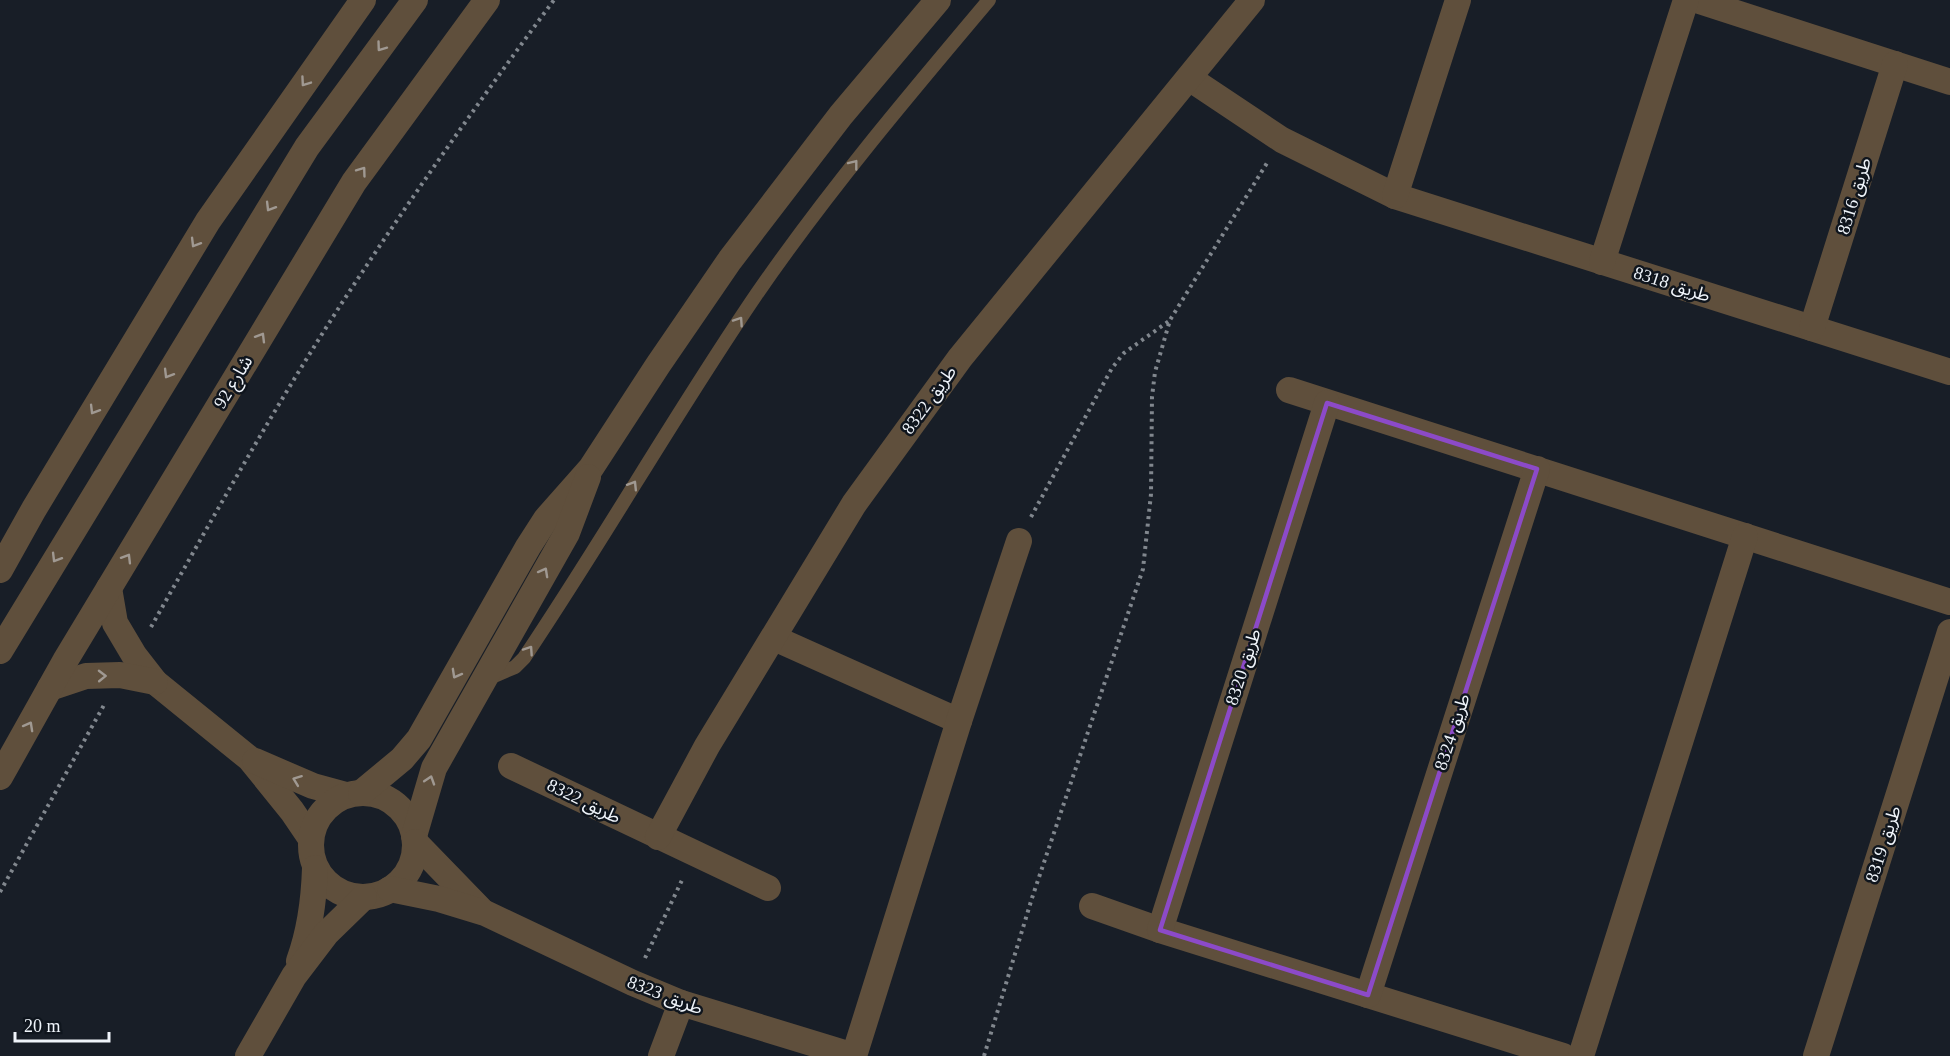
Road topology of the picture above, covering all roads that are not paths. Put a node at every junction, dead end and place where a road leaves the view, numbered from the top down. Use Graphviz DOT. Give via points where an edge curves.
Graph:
graph roads {
  1 [pos="363,0"];
  2 [pos="415,0"];
  3 [pos="487,0"];
  4 [pos="938,0"];
  5 [pos="989,0"];
  6 [pos="1252,0"];
  7 [pos="1458,0"];
  8 [pos="1686,0"];
  9 [pos="1696,0"];
  10 [pos="1895,64"];
  11 [pos="1189,78"];
  12 [pos="1950,82"];
  13 [pos="1395,196"];
  14 [pos="1602,262"];
  15 [pos="1812,328"];
  16 [pos="1950,372"];
  17 [pos="1289,390"];
  18 [pos="1327,403"];
  19 [pos="591,468"];
  20 [pos="1536,470"];
  21 [pos="34,509"];
  22 [pos="0,529"];
  23 [pos="1745,536"];
  24 [pos="1019,541"];
  25 [pos="0,570"];
  26 [pos="109,588"];
  27 [pos="1950,602"];
  28 [pos="1950,632"];
  29 [pos="774,638"];
  30 [pos="0,651"];
  31 [pos="127,665"];
  32 [pos="482,681"];
  33 [pos="50,688"];
  34 [pos="959,721"];
  35 [pos="250,759"];
  36 [pos="511,766"];
  37 [pos="0,777"];
  38 [pos="354,794"];
  39 [pos="658,837"];
  40 [pos="311,839"];
  41 [pos="415,839"];
  42 [pos="315,868"];
  43 [pos="768,888"];
  44 [pos="390,889"];
  45 [pos="364,897"];
  46 [pos="1092,906"];
  47 [pos="485,913"];
  48 [pos="1160,930"];
  49 [pos="294,976"];
  50 [pos="1368,995"];
  51 [pos="681,1004"];
  52 [pos="248,1056"];
  53 [pos="661,1056"];
  54 [pos="854,1056"];
  55 [pos="1563,1056"];
  56 [pos="1581,1056"];
  57 [pos="1816,1056"];
  1 -- 21 [label="street, one-way" via="208,221"];
  2 -- 30 [label="street, one-way" via="307,147"];
  26 -- 3 [label="street, شارع 92, one-way" via="354,182"];
  4 -- 19 [label="street" via="841,115 730,260"];
  32 -- 5 [label="lane, one-way" via="510,670 524,658 757,294 823,202"];
  6 -- 11 [label="street, طريق 8322"];
  7 -- 13 [label="street"];
  8 -- 14 [label="street"];
  9 -- 10 [label="street"];
  10 -- 12 [label="street"];
  10 -- 15 [label="street, طريق 8316"];
  11 -- 13 [label="street, طريق 8318" via="1282,140"];
  11 -- 29 [label="street, طريق 8322" via="960,358 854,504"];
  13 -- 14 [label="street, طريق 8318"];
  14 -- 15 [label="street, طريق 8318"];
  15 -- 16 [label="street, طريق 8318"];
  17 -- 18 [label="street"];
  18 -- 20 [label="street"];
  18 -- 48 [label="street, طريق 8320"];
  32 -- 19 [label="street, one-way" via="567,533"];
  19 -- 38 [label="street, one-way" via="546,519 419,739 402,759"];
  20 -- 23 [label="street"];
  20 -- 50 [label="street, طريق 8324"];
  21 -- 22 [label="street" via="13,526"];
  21 -- 25 [label="street"];
  23 -- 27 [label="street"];
  23 -- 56 [label="street"];
  24 -- 34 [label="street"];
  26 -- 31 [label="street"];
  26 -- 33 [label="street, شارع 92"];
  28 -- 57 [label="street, طريق 8319"];
  29 -- 34 [label="street"];
  29 -- 39 [label="street, طريق 8322" via="707,746"];
  33 -- 31 [label="street, one-way"];
  31 -- 35 [label="street" via="155,682"];
  41 -- 32 [label="street, one-way" via="434,768"];
  37 -- 33 [label="street, شارع 92, one-way"];
  34 -- 54 [label="street"];
  38 -- 35 [label="street, one-way" via="313,786"];
  35 -- 40 [label="street"];
  36 -- 39 [label="street, طريق 8322"];
  38 -- 40 [label="street" via="333,802 322,812"];
  38 -- 41 [label="street" via="376,794 390,800 410,822"];
  39 -- 43 [label="street, طريق 8322"];
  40 -- 42 [label="street"];
  41 -- 44 [label="street" via="415,853 406,874"];
  41 -- 47 [label="street, طريق 8323"];
  42 -- 45 [label="street" via="336,890"];
  42 -- 49 [label="street" via="310,923"];
  44 -- 45 [label="street" via="380,897"];
  44 -- 47 [label="street, طريق 8323"];
  45 -- 49 [label="street" via="327,934"];
  46 -- 48 [label="street"];
  47 -- 51 [label="street, طريق 8323"];
  48 -- 50 [label="street"];
  49 -- 52 [label="street"];
  50 -- 55 [label="street"];
  51 -- 53 [label="street"];
  51 -- 54 [label="street, طريق 8323"];
}
